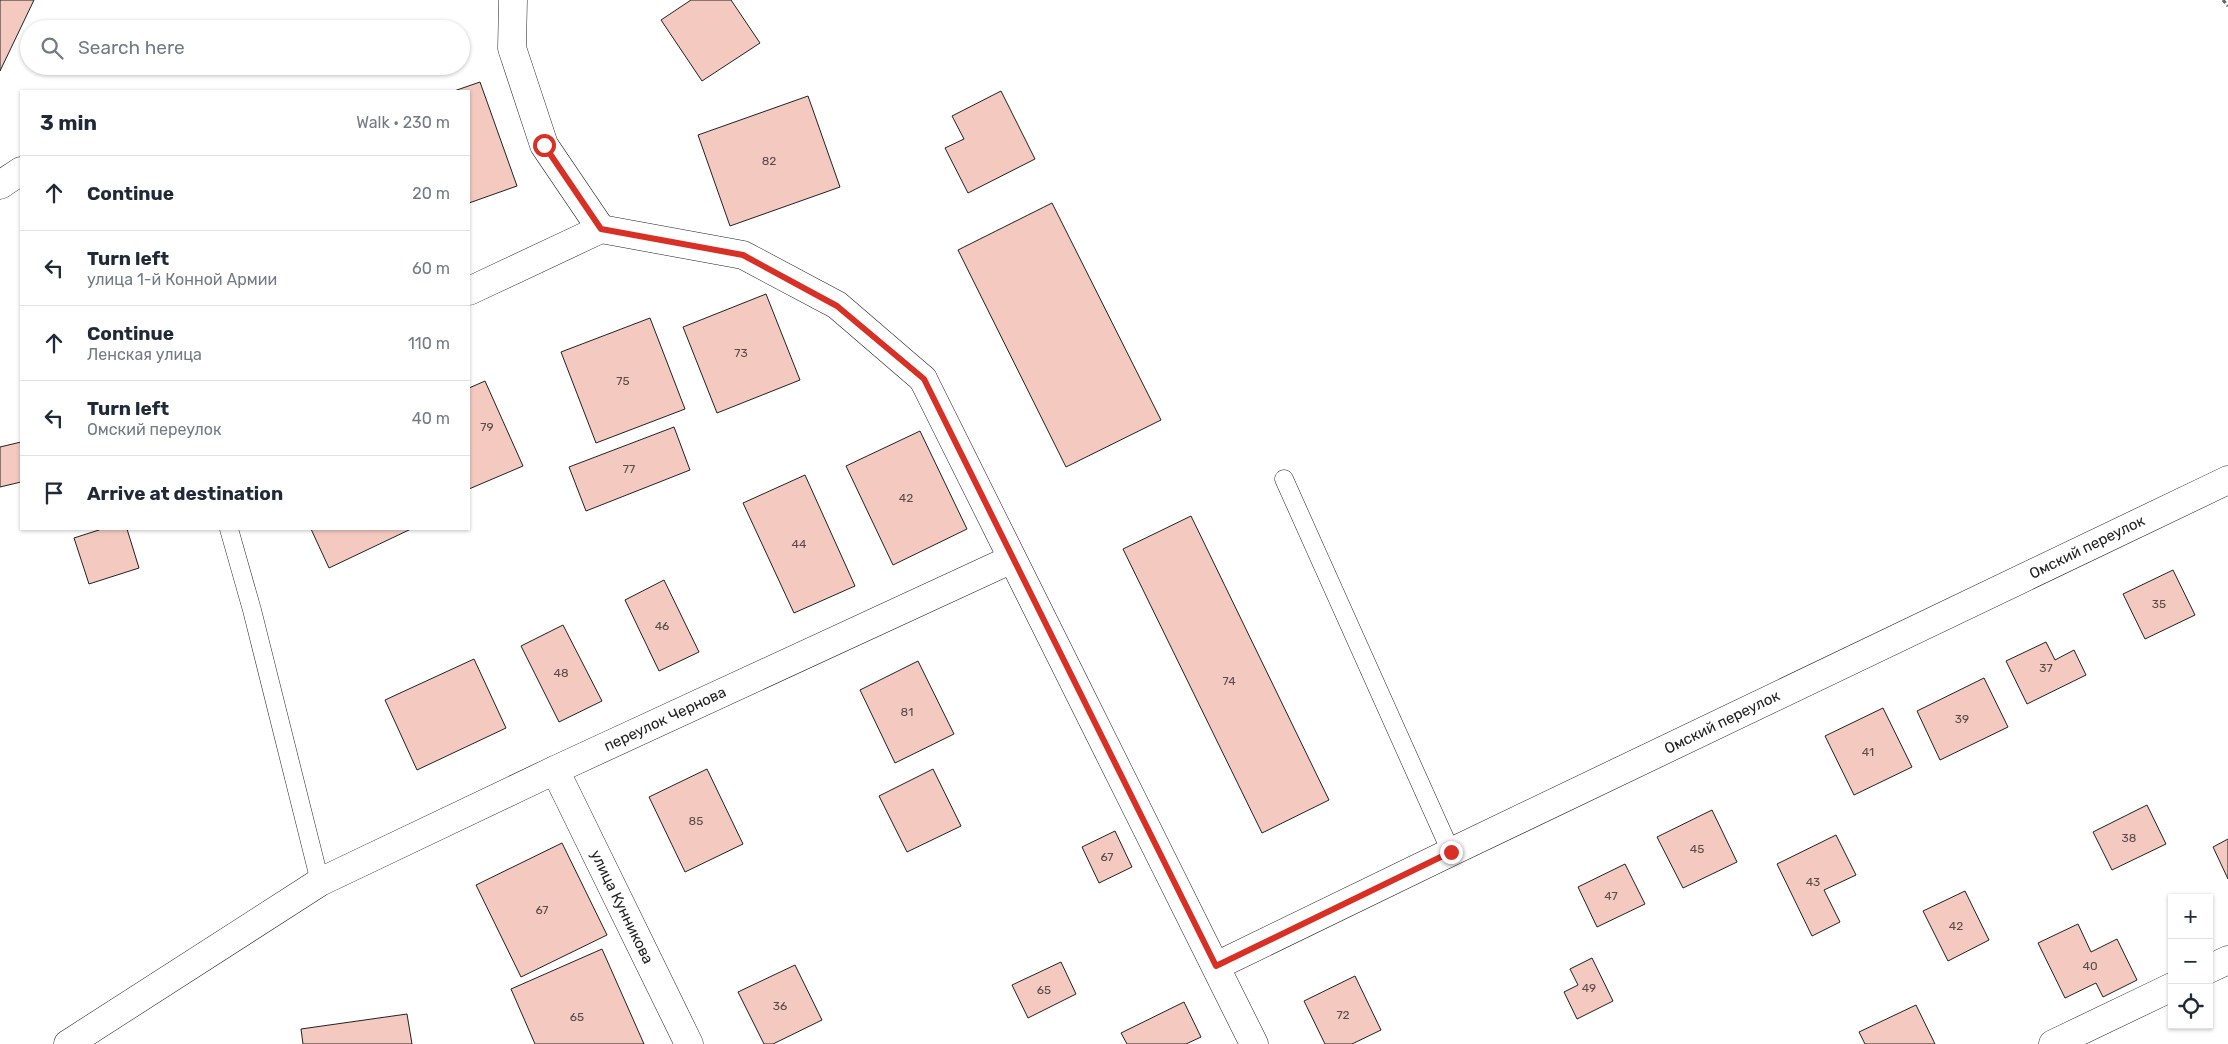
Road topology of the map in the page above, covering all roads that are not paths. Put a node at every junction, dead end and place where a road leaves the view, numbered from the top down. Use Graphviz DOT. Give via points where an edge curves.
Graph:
graph roads {
  1 [pos="513,0"];
  2 [pos="20,172"];
  3 [pos="0,185"];
  4 [pos="601,229"];
  5 [pos="470,291"];
  6 [pos="1284,480"];
  7 [pos="2228,480"];
  8 [pos="229,530"];
  9 [pos="1012,559"];
  10 [pos="554,770"];
  11 [pos="1451,852"];
  12 [pos="320,882"];
  13 [pos="2228,960"];
  14 [pos="1216,966"];
  15 [pos="2213,967"];
  16 [pos="2168,989"];
  17 [pos="68,1044"];
  18 [pos="689,1044"];
  19 [pos="1254,1044"];
  20 [pos="2053,1044"];
  1 -- 4 [label="street" via="512,48 544,145"];
  2 -- 3 [label="street"];
  4 -- 5 [label="street"];
  4 -- 9 [label="street" via="743,255 837,306 924,379"];
  6 -- 11 [label="lane"];
  7 -- 11 [label="street, Омский переулок"];
  8 -- 12 [label="lane"];
  9 -- 10 [label="street, переулок Чернова"];
  9 -- 14 [label="street"];
  10 -- 12 [label="street, переулок Чернова"];
  10 -- 18 [label="street, улица Кунникова"];
  11 -- 14 [label="street, Омский переулок"];
  12 -- 17 [label="street, переулок Чернова"];
  13 -- 15 [label="street"];
  14 -- 19 [label="street"];
  16 -- 20 [label="street"];
}
